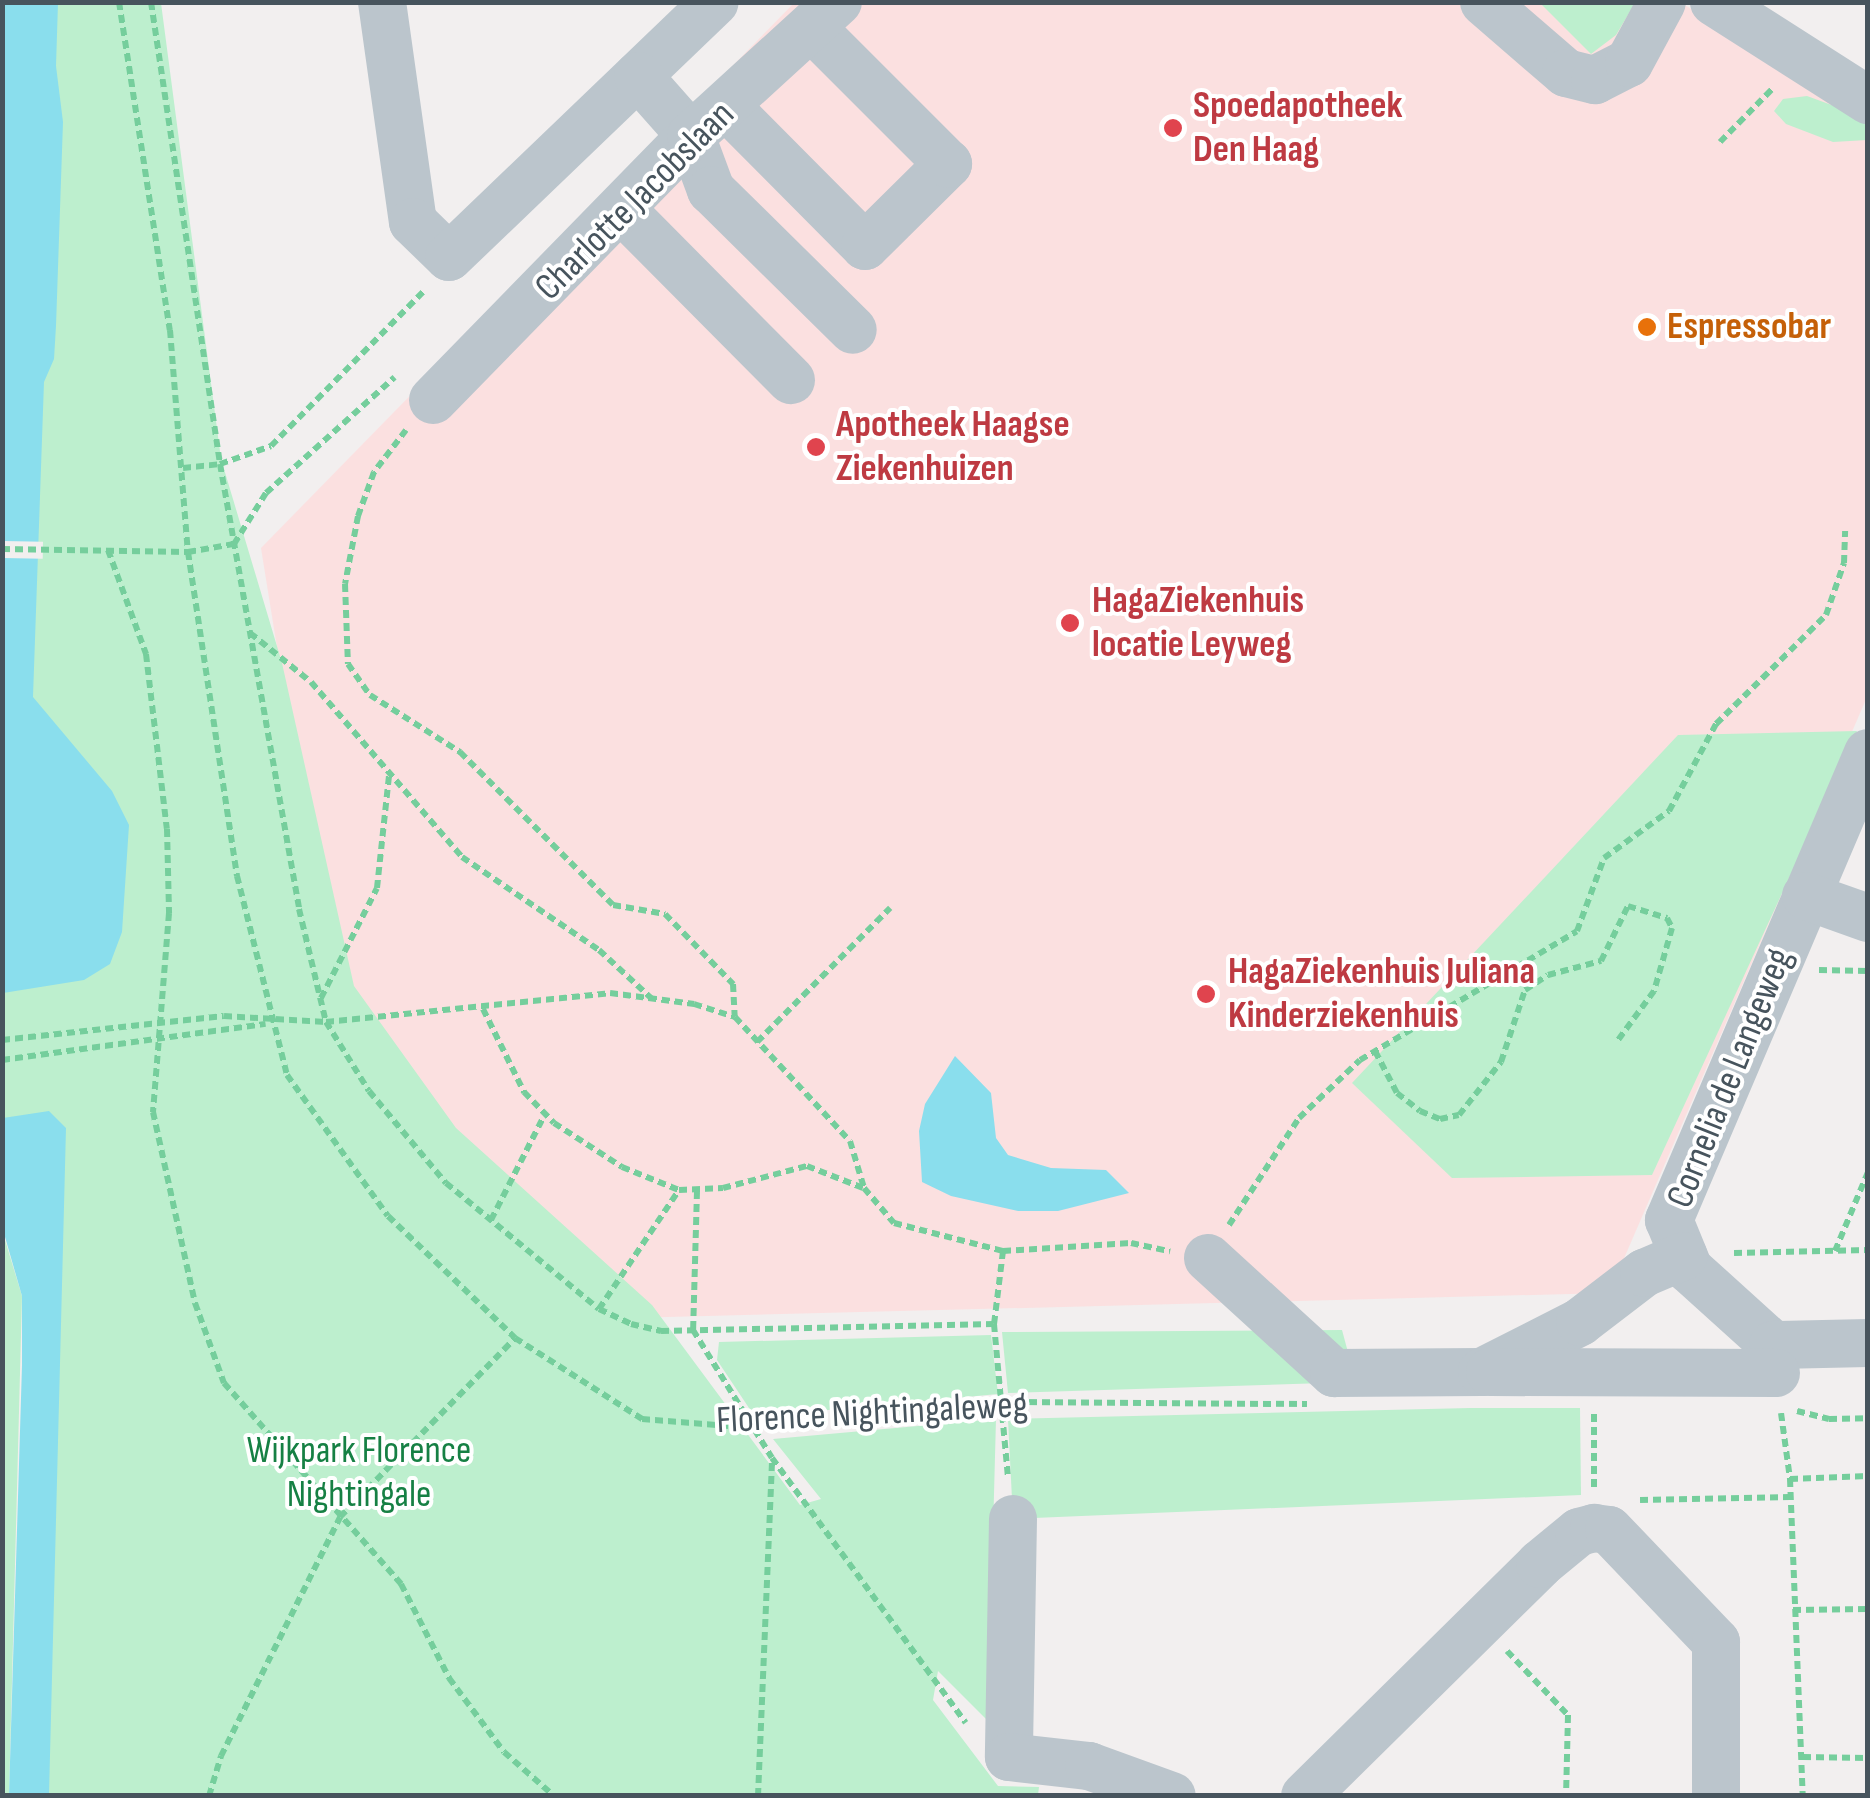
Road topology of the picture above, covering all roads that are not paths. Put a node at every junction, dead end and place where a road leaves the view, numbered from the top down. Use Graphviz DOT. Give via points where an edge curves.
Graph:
graph roads {
  1 [pos="382,2"];
  2 [pos="715,2"];
  3 [pos="1484,2"];
  4 [pos="1662,2"];
  5 [pos="1714,2"];
  6 [pos="825,15"];
  7 [pos="638,76"];
  8 [pos="1868,100"];
  9 [pos="710,122"];
  10 [pos="624,212"];
  11 [pos="852,330"];
  12 [pos="791,380"];
  13 [pos="434,400"];
  14 [pos="1868,753"];
  15 [pos="1839,908"];
  16 [pos="1700,1254"];
  17 [pos="1208,1258"];
  18 [pos="1868,1342"];
  19 [pos="1482,1372"];
  20 [pos="1778,1388"];
  21 [pos="1013,1519"];
  22 [pos="1172,1796"];
  23 [pos="1305,1796"];
  24 [pos="1716,1796"];
  1 -- 7 [label="street" via="413,222 449,257"];
  2 -- 7 [label="street"];
  3 -- 4 [label="street" via="1566,72 1595,80 1630,64"];
  5 -- 8 [label="street"];
  6 -- 9 [label="street, Charlotte Jacobslaan"];
  6 -- 9 [label="street" via="948,164 865,246"];
  7 -- 9 [label="street"];
  9 -- 10 [label="street, Charlotte Jacobslaan"];
  9 -- 11 [label="street" via="711,190"];
  10 -- 12 [label="street"];
  10 -- 13 [label="street, Charlotte Jacobslaan"];
  14 -- 15 [label="street, Cornelia de Langeweg"];
  15 -- 16 [label="street, Cornelia de Langeweg" via="1670,1220"];
  16 -- 18 [label="street, Cornelia de Langeweg" via="1724,1305 1773,1345"];
  16 -- 19 [label="street" via="1644,1272 1580,1322"];
  17 -- 19 [label="street" via="1334,1373"];
  19 -- 20 [label="street"];
  21 -- 22 [label="street" via="1009,1758 1089,1766"];
  23 -- 24 [label="street" via="1540,1564 1594,1528 1608,1530 1716,1642"];
}
